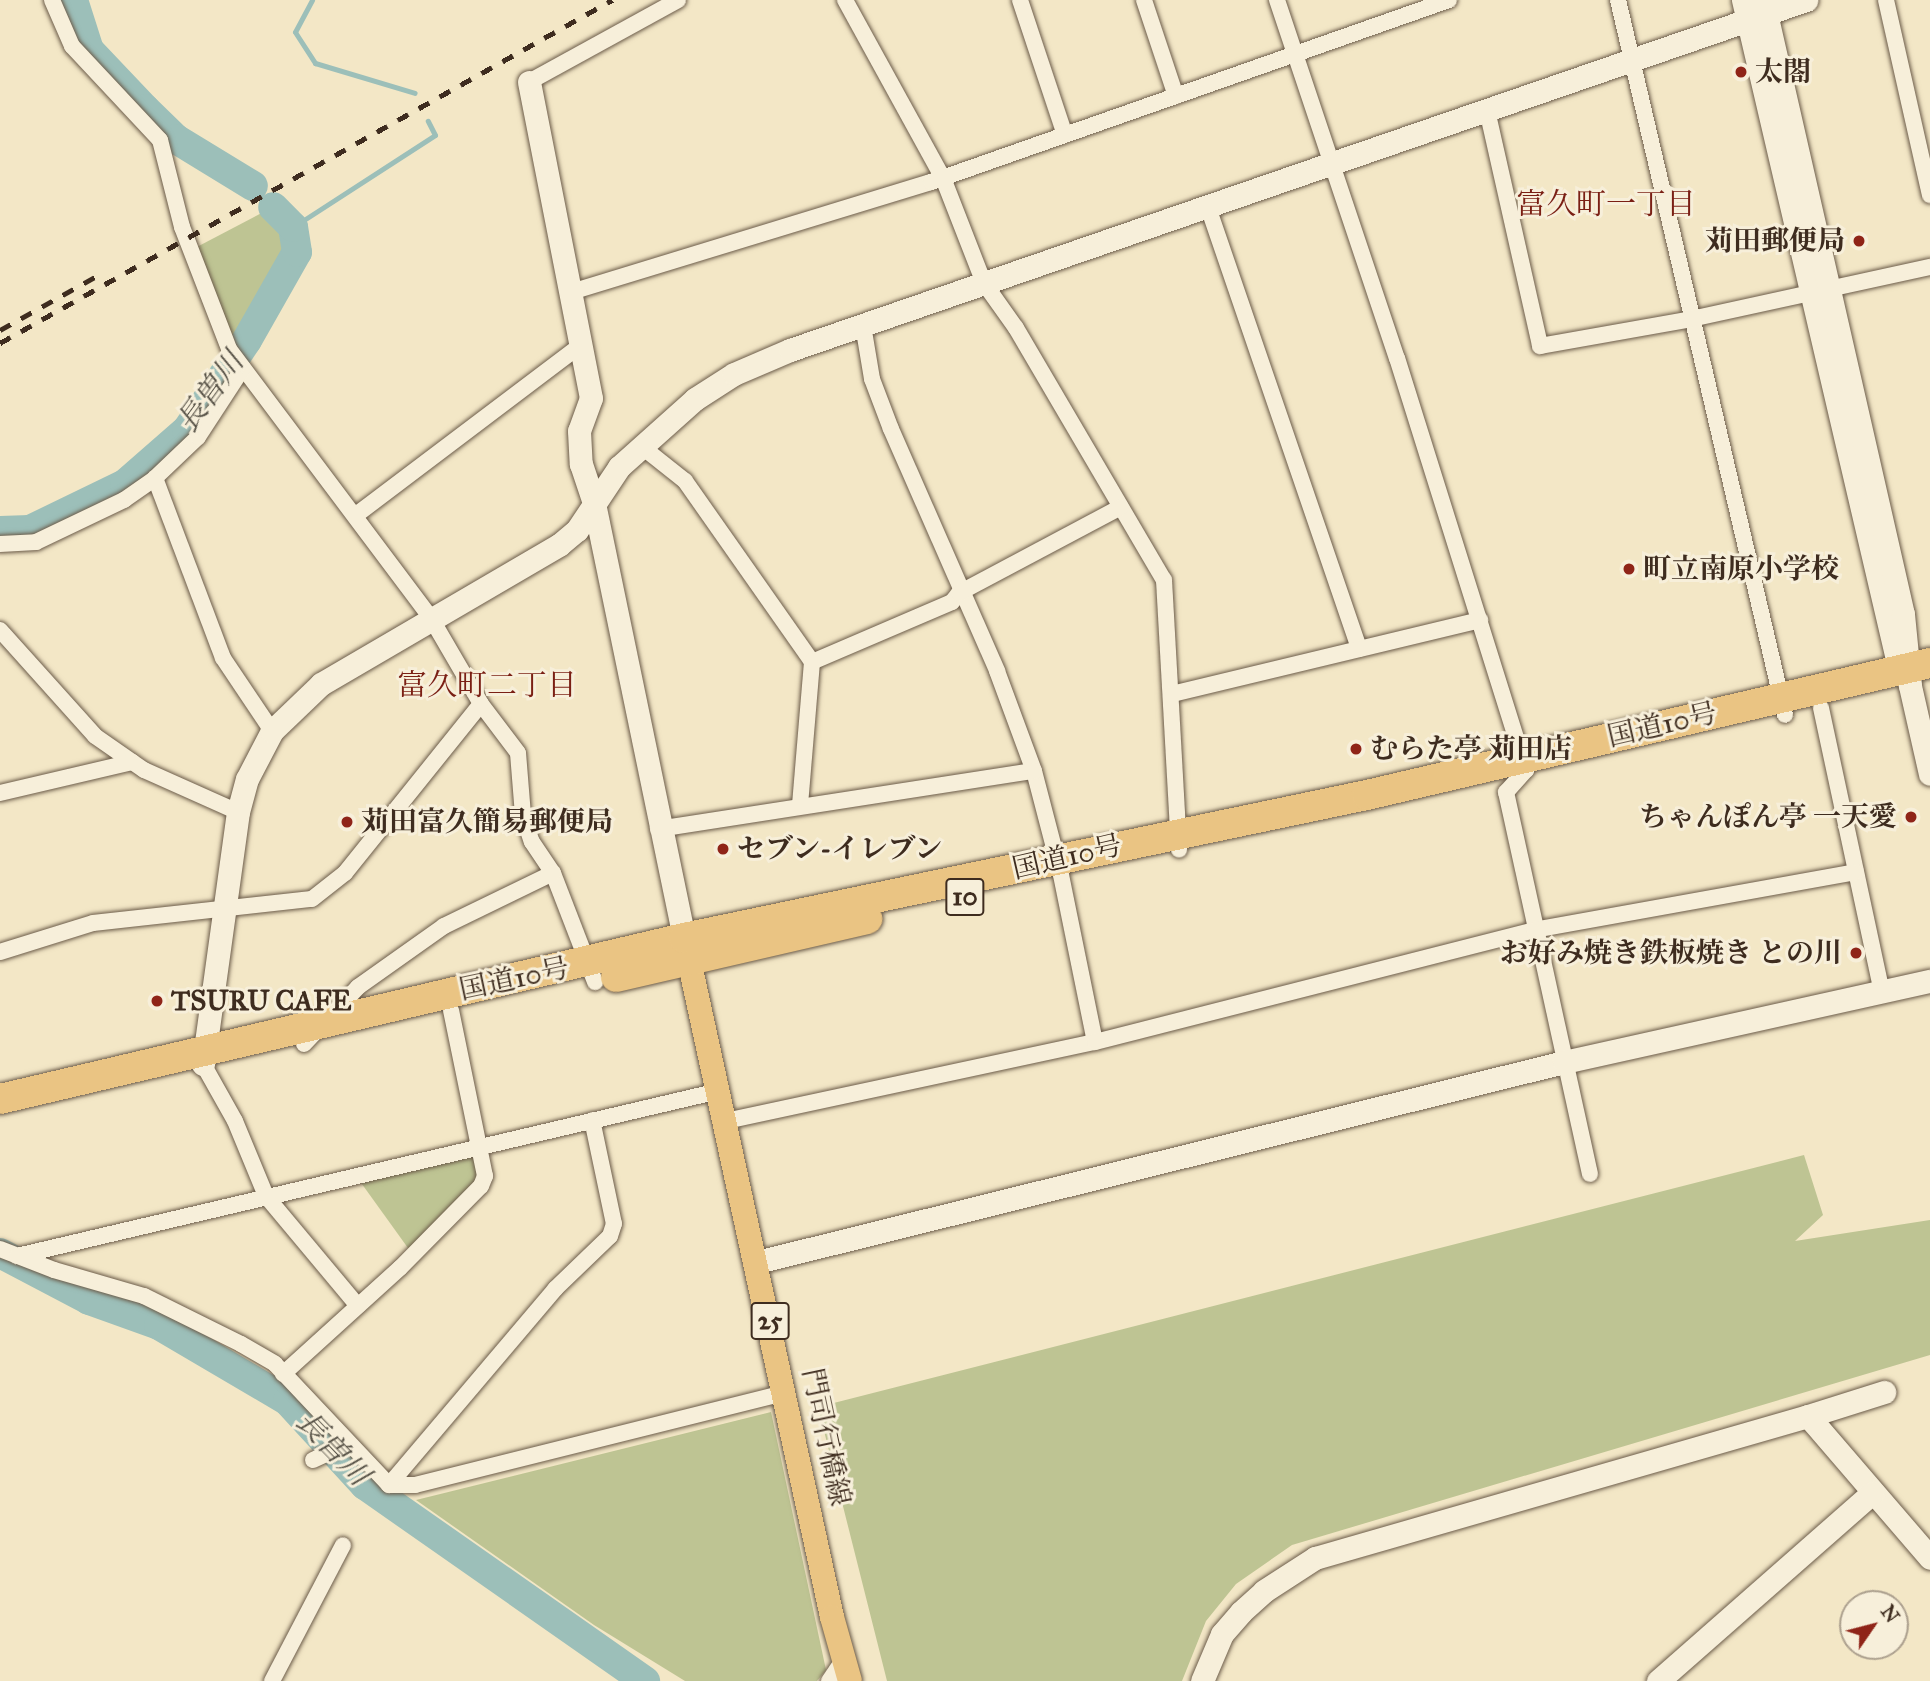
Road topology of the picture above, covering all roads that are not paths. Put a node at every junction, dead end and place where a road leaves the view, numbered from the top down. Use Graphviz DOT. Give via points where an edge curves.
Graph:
graph roads {
  1 [pos="52,0"];
  2 [pos="678,0"];
  3 [pos="845,0"];
  4 [pos="1020,0"];
  5 [pos="1144,0"];
  6 [pos="1277,0"];
  7 [pos="1449,0"];
  8 [pos="1618,0"];
  9 [pos="1806,0"];
  10 [pos="1886,0"];
  11 [pos="1755,9"];
  12 [pos="1295,54"];
  13 [pos="1632,61"];
  14 [pos="529,82"];
  15 [pos="1176,96"];
  16 [pos="1486,110"];
  17 [pos="1065,135"];
  18 [pos="1333,165"];
  19 [pos="943,178"];
  20 [pos="1930,195"];
  21 [pos="1208,207"];
  22 [pos="1930,267"];
  23 [pos="984,283"];
  24 [pos="1820,291"];
  25 [pos="571,292"];
  26 [pos="1691,319"];
  27 [pos="863,325"];
  28 [pos="582,344"];
  29 [pos="242,366"];
  30 [pos="641,446"];
  31 [pos="155,478"];
  32 [pos="594,503"];
  33 [pos="1121,506"];
  34 [pos="356,515"];
  35 [pos="0,544"];
  36 [pos="959,593"];
  37 [pos="432,618"];
  38 [pos="1480,620"];
  39 [pos="0,630"];
  40 [pos="1359,649"];
  41 [pos="812,662"];
  42 [pos="1916,674"];
  43 [pos="1172,694"];
  44 [pos="481,704"];
  45 [pos="1783,706"];
  46 [pos="1821,708"];
  47 [pos="272,731"];
  48 [pos="132,762"];
  49 [pos="1524,763"];
  50 [pos="1034,771"];
  51 [pos="1930,774"];
  52 [pos="0,793"];
  53 [pos="800,804"];
  54 [pos="238,812"];
  55 [pos="659,829"];
  56 [pos="1178,840"];
  57 [pos="1059,868"];
  58 [pos="1856,872"];
  59 [pos="553,873"];
  60 [pos="223,909"];
  61 [pos="1534,930"];
  62 [pos="686,949"];
  63 [pos="0,952"];
  64 [pos="593,972"];
  65 [pos="1930,981"];
  66 [pos="1882,992"];
  67 [pos="451,1010"];
  68 [pos="314,1034"];
  69 [pos="1095,1042"];
  70 [pos="202,1056"];
  71 [pos="1564,1062"];
  72 [pos="719,1091"];
  73 [pos="0,1099"];
  74 [pos="0,1114"];
  75 [pos="592,1121"];
  76 [pos="726,1121"];
  77 [pos="477,1147"];
  78 [pos="1590,1174"];
  79 [pos="265,1196"];
  80 [pos="7,1253"];
  81 [pos="757,1262"];
  82 [pos="358,1306"];
  83 [pos="283,1374"];
  84 [pos="1884,1392"];
  85 [pos="785,1393"];
  86 [pos="1808,1416"];
  87 [pos="343,1446"];
  88 [pos="313,1460"];
  89 [pos="389,1485"];
  90 [pos="1873,1492"];
  91 [pos="343,1545"];
  92 [pos="1930,1558"];
  93 [pos="847,1671"];
  94 [pos="272,1681"];
  95 [pos="829,1681"];
  96 [pos="1202,1681"];
  97 [pos="1658,1681"];
  1 -- 29 [label="street" via="72,46 160,140 182,227 229,349"];
  2 -- 14 [label="street"];
  3 -- 19 [label="street"];
  4 -- 17 [label="street"];
  5 -- 15 [label="street"];
  6 -- 12 [label="street"];
  7 -- 12 [label="street"];
  8 -- 13 [label="street"];
  9 -- 11 [label="street"];
  10 -- 20 [label="street"];
  11 -- 13 [label="street"];
  11 -- 24 [label="street"];
  12 -- 15 [label="street"];
  12 -- 18 [label="street"];
  13 -- 16 [label="street"];
  13 -- 26 [label="street"];
  14 -- 25 [label="street"];
  15 -- 17 [label="street"];
  16 -- 18 [label="street"];
  16 -- 26 [label="street" via="1540,346"];
  17 -- 19 [label="street"];
  18 -- 21 [label="street"];
  18 -- 38 [label="street"];
  19 -- 23 [label="street"];
  19 -- 25 [label="street"];
  21 -- 23 [label="street"];
  21 -- 40 [label="street"];
  22 -- 24 [label="street"];
  23 -- 27 [label="street"];
  23 -- 33 [label="street" via="1016,328"];
  24 -- 26 [label="street"];
  24 -- 42 [label="street"];
  25 -- 28 [label="street"];
  26 -- 45 [label="street"];
  27 -- 30 [label="street" via="734,374 695,399"];
  27 -- 36 [label="street" via="872,379"];
  28 -- 32 [label="street" via="591,398 579,431 581,464"];
  28 -- 34 [label="street"];
  29 -- 31 [label="street" via="198,437"];
  29 -- 34 [label="street"];
  30 -- 32 [label="street"];
  30 -- 41 [label="street" via="685,481"];
  31 -- 35 [label="street" via="124,500 36,542"];
  31 -- 47 [label="street" via="223,657"];
  32 -- 37 [label="street" via="577,530 559,545"];
  32 -- 55 [label="street"];
  33 -- 36 [label="street"];
  33 -- 43 [label="street" via="1164,580"];
  34 -- 37 [label="street"];
  36 -- 41 [label="street" via="952,602"];
  36 -- 50 [label="street" via="997,671"];
  37 -- 44 [label="street"];
  37 -- 47 [label="street" via="321,684"];
  38 -- 40 [label="street"];
  38 -- 49 [label="street"];
  39 -- 48 [label="street" via="95,737"];
  40 -- 43 [label="street"];
  41 -- 53 [label="street"];
  42 -- 45 [label="highway, 国道10号 / 10"];
  42 -- 46 [label="highway, 国道10号 / 10"];
  42 -- 51 [label="street"];
  43 -- 56 [label="street"];
  44 -- 59 [label="street" via="518,753 523,815 532,842"];
  44 -- 60 [label="street" via="328,889 312,899"];
  45 -- 46 [label="highway, 国道10号 / 10"];
  45 -- 49 [label="highway, 国道10号 / 10"];
  46 -- 58 [label="street"];
  47 -- 54 [label="street" via="247,779"];
  48 -- 52 [label="street"];
  48 -- 54 [label="street"];
  49 -- 56 [label="highway, 国道10号 / 10" via="1367,794"];
  49 -- 61 [label="street" via="1506,792"];
  50 -- 53 [label="street"];
  50 -- 57 [label="street"];
  53 -- 55 [label="street"];
  54 -- 60 [label="street"];
  55 -- 62 [label="street"];
  56 -- 57 [label="highway, 国道10号 / 10"];
  57 -- 62 [label="highway, 国道10号 / 10"];
  57 -- 69 [label="street"];
  58 -- 61 [label="street"];
  58 -- 66 [label="street"];
  59 -- 64 [label="street"];
  59 -- 68 [label="street" via="444,926 358,987"];
  60 -- 63 [label="street" via="93,923"];
  60 -- 70 [label="street"];
  61 -- 69 [label="street"];
  61 -- 71 [label="street"];
  62 -- 64 [label="highway, 国道10号 / 10"];
  62 -- 72 [label="main road, 門司行橋線 / 25"];
  64 -- 67 [label="highway, 国道10号 / 10"];
  64 -- 68 [label="highway, 国道10号 / 10"];
  65 -- 66 [label="street"];
  66 -- 71 [label="street"];
  67 -- 68 [label="highway, 国道10号 / 10"];
  67 -- 77 [label="street"];
  68 -- 70 [label="highway, 国道10号 / 10"];
  69 -- 76 [label="street"];
  70 -- 73 [label="highway, 国道10号 / 10"];
  70 -- 74 [label="highway, 国道10号 / 10"];
  70 -- 79 [label="street" via="206,1077 235,1121"];
  71 -- 78 [label="street"];
  71 -- 81 [label="street"];
  72 -- 75 [label="street"];
  72 -- 76 [label="main road, 門司行橋線 / 25"];
  75 -- 77 [label="street"];
  75 -- 89 [label="street" via="614,1224 610,1236 555,1289"];
  76 -- 81 [label="main road, 門司行橋線 / 25"];
  77 -- 79 [label="street"];
  77 -- 82 [label="street" via="485,1176 481,1186"];
  79 -- 80 [label="street"];
  79 -- 82 [label="street"];
  80 -- 83 [label="street" via="144,1296 241,1344"];
  81 -- 85 [label="main road, 門司行橋線 / 25"];
  82 -- 83 [label="street"];
  83 -- 87 [label="street"];
  84 -- 86 [label="street"];
  85 -- 89 [label="street" via="415,1485"];
  85 -- 93 [label="main road, 門司行橋線 / 25"];
  86 -- 90 [label="street"];
  86 -- 96 [label="street" via="1315,1558 1241,1612 1222,1634"];
  87 -- 88 [label="street"];
  87 -- 89 [label="street"];
  90 -- 92 [label="street"];
  90 -- 97 [label="street"];
  91 -- 94 [label="street"];
  93 -- 95 [label="street"];
}
